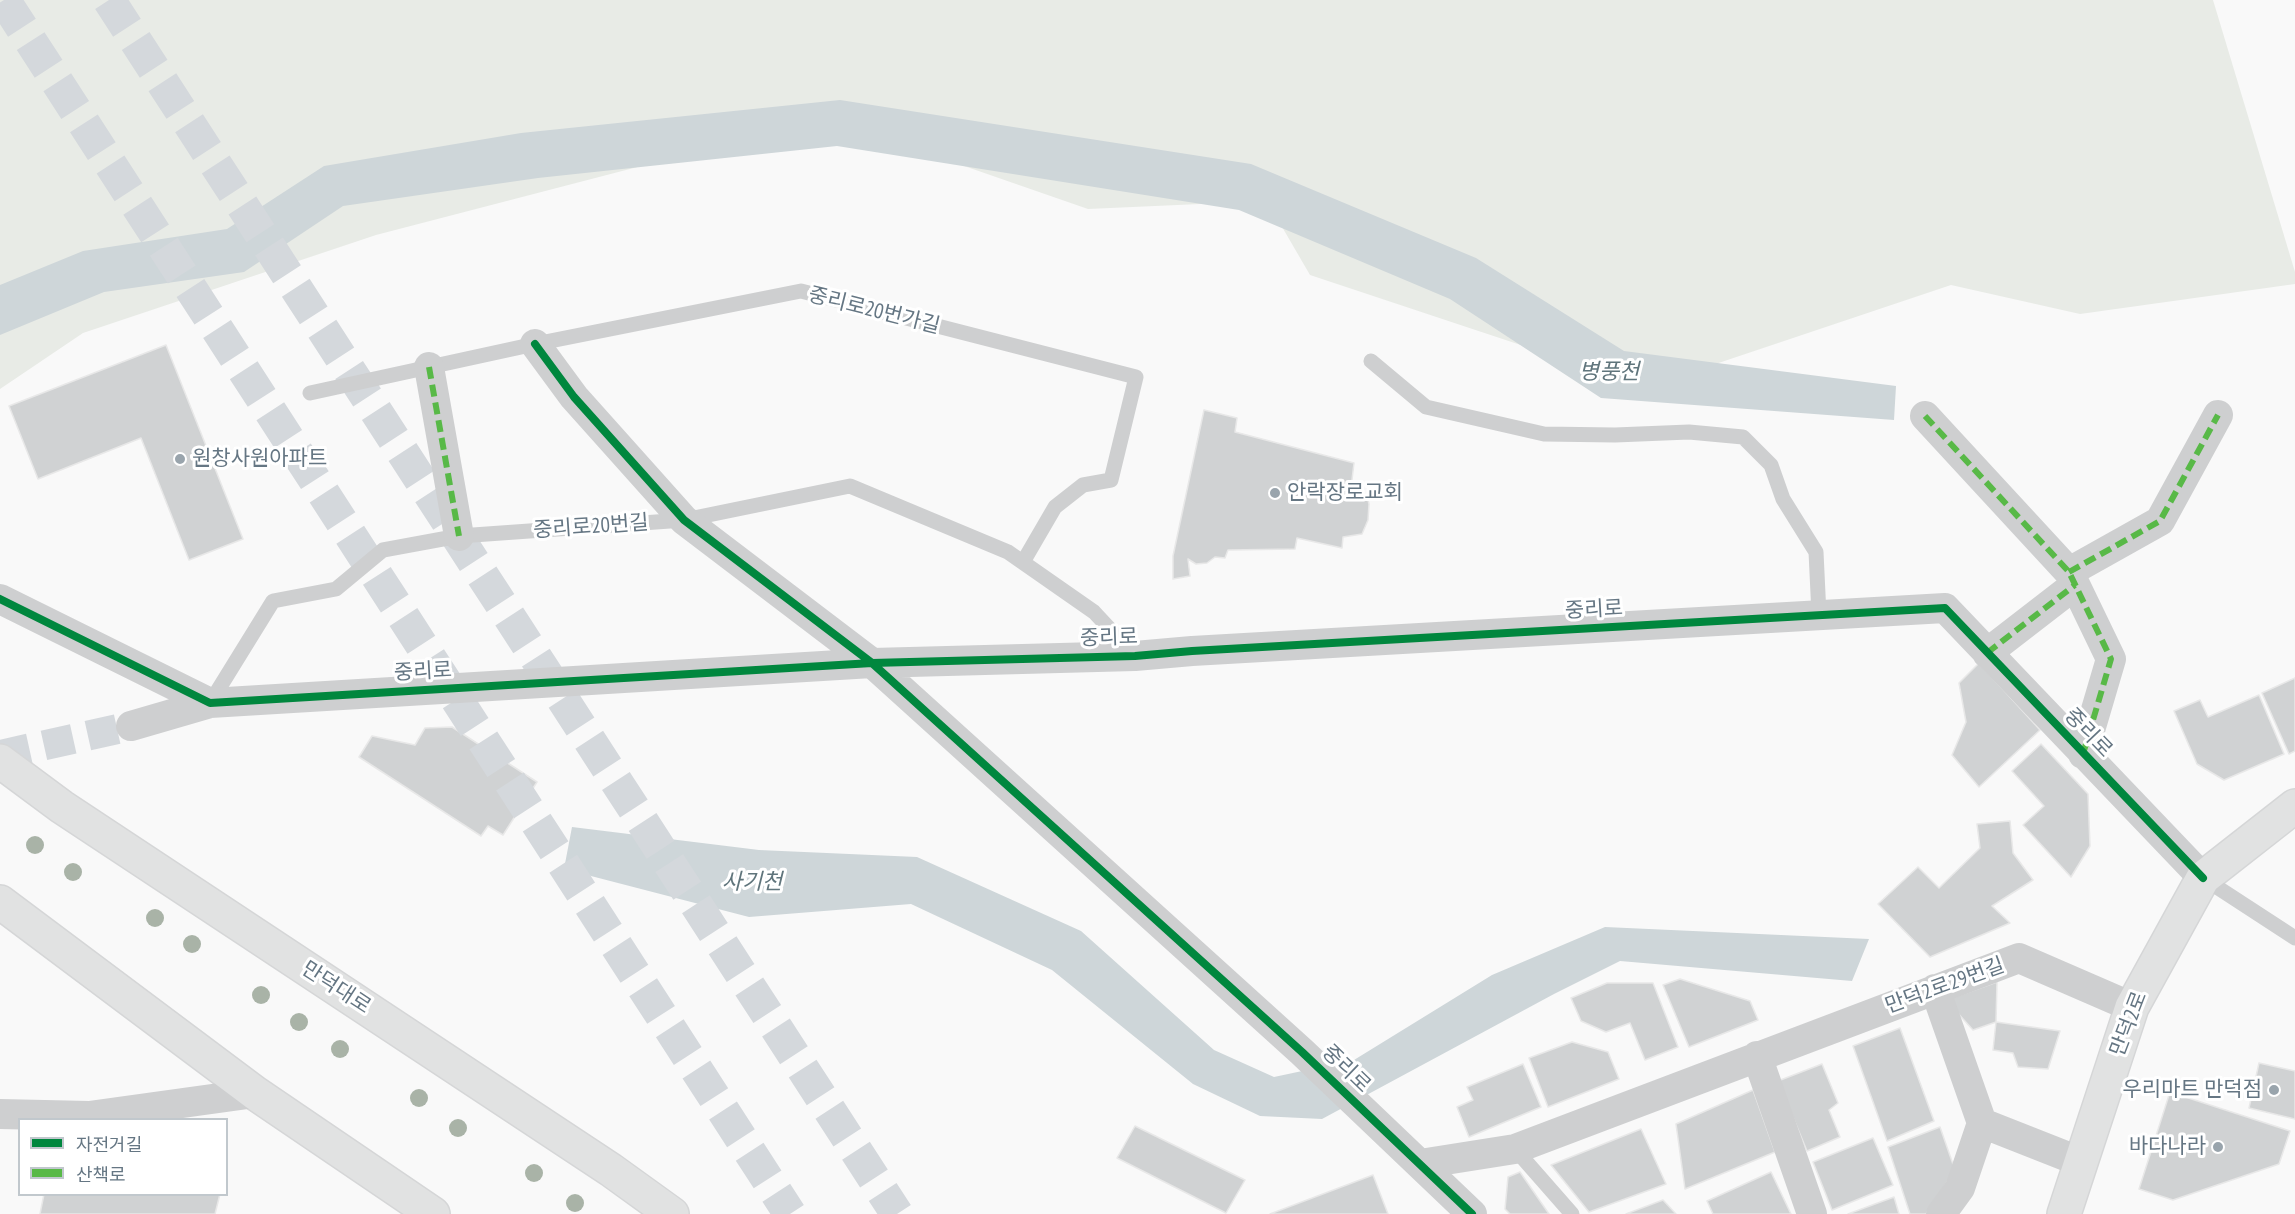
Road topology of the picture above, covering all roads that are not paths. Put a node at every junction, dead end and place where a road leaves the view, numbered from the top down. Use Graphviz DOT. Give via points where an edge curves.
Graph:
graph roads {
  1 [pos="535,344"];
  2 [pos="1371,361"];
  3 [pos="429,367"];
  4 [pos="310,393"];
  5 [pos="2218,415"];
  6 [pos="1925,416"];
  7 [pos="684,520"];
  8 [pos="459,536"];
  9 [pos="1023,562"];
  10 [pos="2072,578"];
  11 [pos="0,599"];
  12 [pos="1819,615"];
  13 [pos="1987,653"];
  14 [pos="1135,656"];
  15 [pos="872,663"];
  16 [pos="210,703"];
  17 [pos="130,726"];
  18 [pos="2084,754"];
  19 [pos="0,761"];
  20 [pos="2295,806"];
  21 [pos="2203,878"];
  22 [pos="0,902"];
  23 [pos="2295,938"];
  24 [pos="1935,989"];
  25 [pos="2132,1007"];
  26 [pos="1757,1056"];
  27 [pos="255,1093"];
  28 [pos="0,1114"];
  29 [pos="1982,1123"];
  30 [pos="1515,1149"];
  31 [pos="2081,1162"];
  32 [pos="1420,1164"];
  33 [pos="433,1214"];
  34 [pos="672,1214"];
  35 [pos="1472,1214"];
  36 [pos="1572,1214"];
  37 [pos="1812,1214"];
  38 [pos="1941,1214"];
  39 [pos="2064,1214"];
  1 -- 3 [label="lane, 중리로20번가길"];
  1 -- 7 [label="street" via="574,397"];
  1 -- 9 [label="lane, 중리로20번가길" via="801,291 1136,377 1111,480 1083,485 1055,507"];
  2 -- 12 [label="lane" via="1426,407 1544,434 1689,432 1743,437 1771,465 1783,499 1816,552"];
  3 -- 4 [label="lane, 중리로20번가길"];
  3 -- 8 [label="street"];
  5 -- 10 [label="street" via="2160,521"];
  6 -- 10 [label="street, 중리로"];
  7 -- 8 [label="lane, 중리로20번길"];
  7 -- 9 [label="lane, 중리로20번길" via="850,486 1008,552"];
  7 -- 15 [label="street"];
  8 -- 16 [label="lane, 중리로20번길" via="383,550 336,589 273,600"];
  9 -- 14 [label="lane, 중리로20번길" via="1094,612"];
  10 -- 13 [label="street"];
  10 -- 18 [label="street, 중리로" via="2111,659"];
  11 -- 16 [label="street, 중리로"];
  12 -- 13 [label="street, 중리로" via="1945,608"];
  12 -- 14 [label="street, 중리로"];
  13 -- 18 [label="street, 중리로"];
  14 -- 15 [label="street, 중리로"];
  15 -- 16 [label="street, 중리로"];
  15 -- 32 [label="street, 중리로" via="1302,1052"];
  16 -- 17 [label="street"];
  18 -- 21 [label="street, 중리로"];
  19 -- 34 [label="main road, 만덕대로" via="62,807"];
  20 -- 21 [label="main road, 만덕2로"];
  21 -- 23 [label="lane"];
  21 -- 25 [label="main road, 만덕2로"];
  22 -- 27 [label="main road"];
  24 -- 25 [label="street, 만덕2로29번길" via="2019,958"];
  24 -- 26 [label="street, 만덕2로29번길"];
  24 -- 29 [label="street"];
  25 -- 31 [label="main road, 만덕2로"];
  26 -- 30 [label="street, 만덕2로29번길"];
  26 -- 37 [label="street"];
  27 -- 28 [label="street" via="89,1116"];
  27 -- 33 [label="main road"];
  29 -- 31 [label="street"];
  29 -- 38 [label="street" via="1960,1188"];
  30 -- 32 [label="street, 만덕2로29번길"];
  30 -- 36 [label="lane"];
  31 -- 39 [label="main road, 만덕2로"];
  32 -- 35 [label="street, 중리로"];
}
